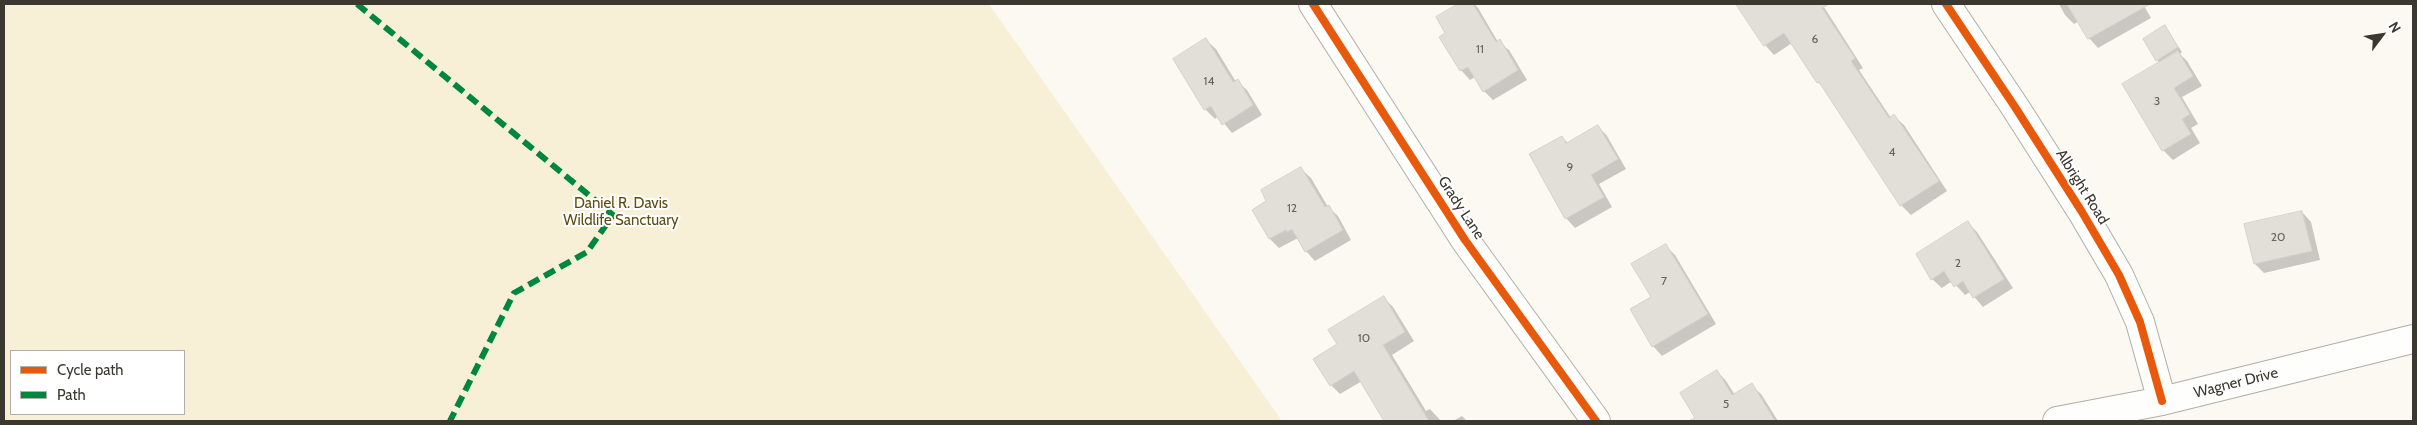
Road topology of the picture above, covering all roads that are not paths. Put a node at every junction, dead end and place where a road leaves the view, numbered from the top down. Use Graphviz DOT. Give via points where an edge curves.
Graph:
graph roads {
  1 [pos="1313,4"];
  2 [pos="1946,4"];
  3 [pos="2413,340"];
  4 [pos="2162,401"];
  5 [pos="1596,421"];
  6 [pos="2057,421"];
  1 -- 5 [label="street, Grady Lane" via="1465,240"];
  2 -- 4 [label="street, Albright Road" via="2082,212 2119,275 2140,322"];
  3 -- 4 [label="street, Wagner Drive"];
  4 -- 6 [label="street, Wagner Drive"];
}
